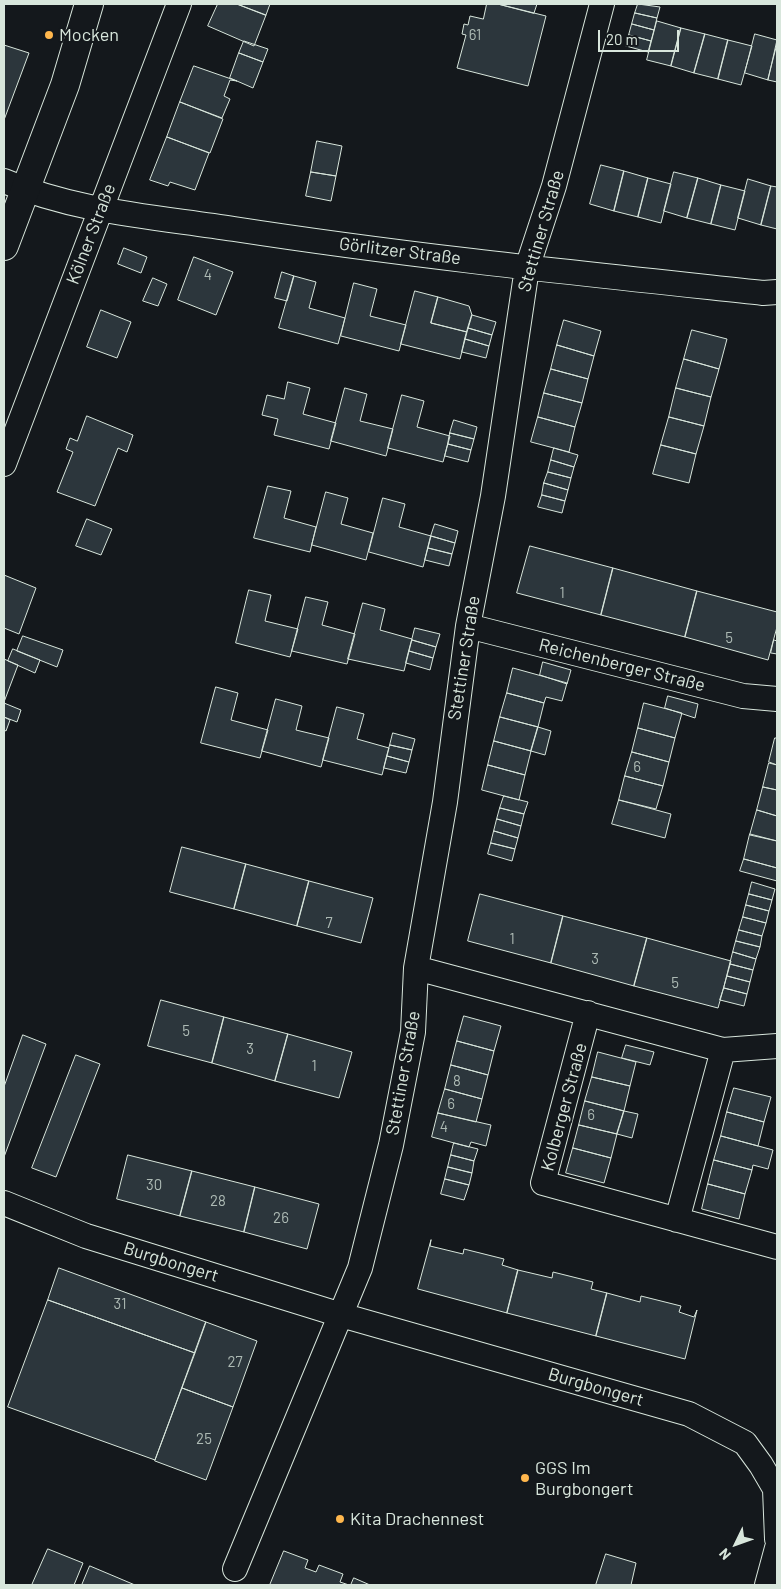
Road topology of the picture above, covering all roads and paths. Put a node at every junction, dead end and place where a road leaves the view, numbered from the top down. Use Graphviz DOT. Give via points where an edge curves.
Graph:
graph roads {
  1 [pos="89,4"];
  2 [pos="179,4"];
  3 [pos="602,4"];
  4 [pos="14,185"];
  5 [pos="101,208"];
  6 [pos="4,246"];
  7 [pos="527,268"];
  8 [pos="777,292"];
  9 [pos="4,464"];
  10 [pos="468,626"];
  11 [pos="777,699"];
  12 [pos="416,968"];
  13 [pos="588,1013"];
  14 [pos="777,1046"];
  15 [pos="723,1050"];
  16 [pos="4,1203"];
  17 [pos="677,1220"];
  18 [pos="777,1247"];
  19 [pos="341,1315"];
  20 [pos="777,1539"];
  21 [pos="777,1548"];
  22 [pos="236,1569"];
  23 [pos="767,1585"];
  1 -- 4 [label="main road" via="65,85"];
  2 -- 5 [label="street, Kölner Straße"];
  3 -- 7 [label="street, Stettiner Straße" via="554,186"];
  4 -- 5 [label="street, Görlitzer Straße" via="73,204"];
  4 -- 6 [label="main road"];
  5 -- 7 [label="street, Görlitzer Straße" via="273,235"];
  5 -- 9 [label="street, Kölner Straße"];
  7 -- 8 [label="street, Görlitzer Straße"];
  7 -- 10 [label="street, Stettiner Straße" via="493,496"];
  10 -- 11 [label="street, Reichenberger Straße" via="743,696"];
  10 -- 12 [label="street, Stettiner Straße" via="445,802"];
  12 -- 13 [label="street"];
  12 -- 19 [label="street, Stettiner Straße" via="413,1032 391,1145 360,1268"];
  13 -- 15 [label="street"];
  13 -- 17 [label="street, Kolberger Straße" via="543,1183"];
  14 -- 15 [label="street"];
  15 -- 17 [label="street"];
  16 -- 19 [label="street, Burgbongert" via="86,1236"];
  17 -- 18 [label="street, Kolberger Straße"];
  19 -- 20 [label="street, Burgbongert" via="689,1414 705,1422 745,1443 762,1465 774,1489"];
  19 -- 22 [label="street"];
  21 -- 23 [label="street"];
}
